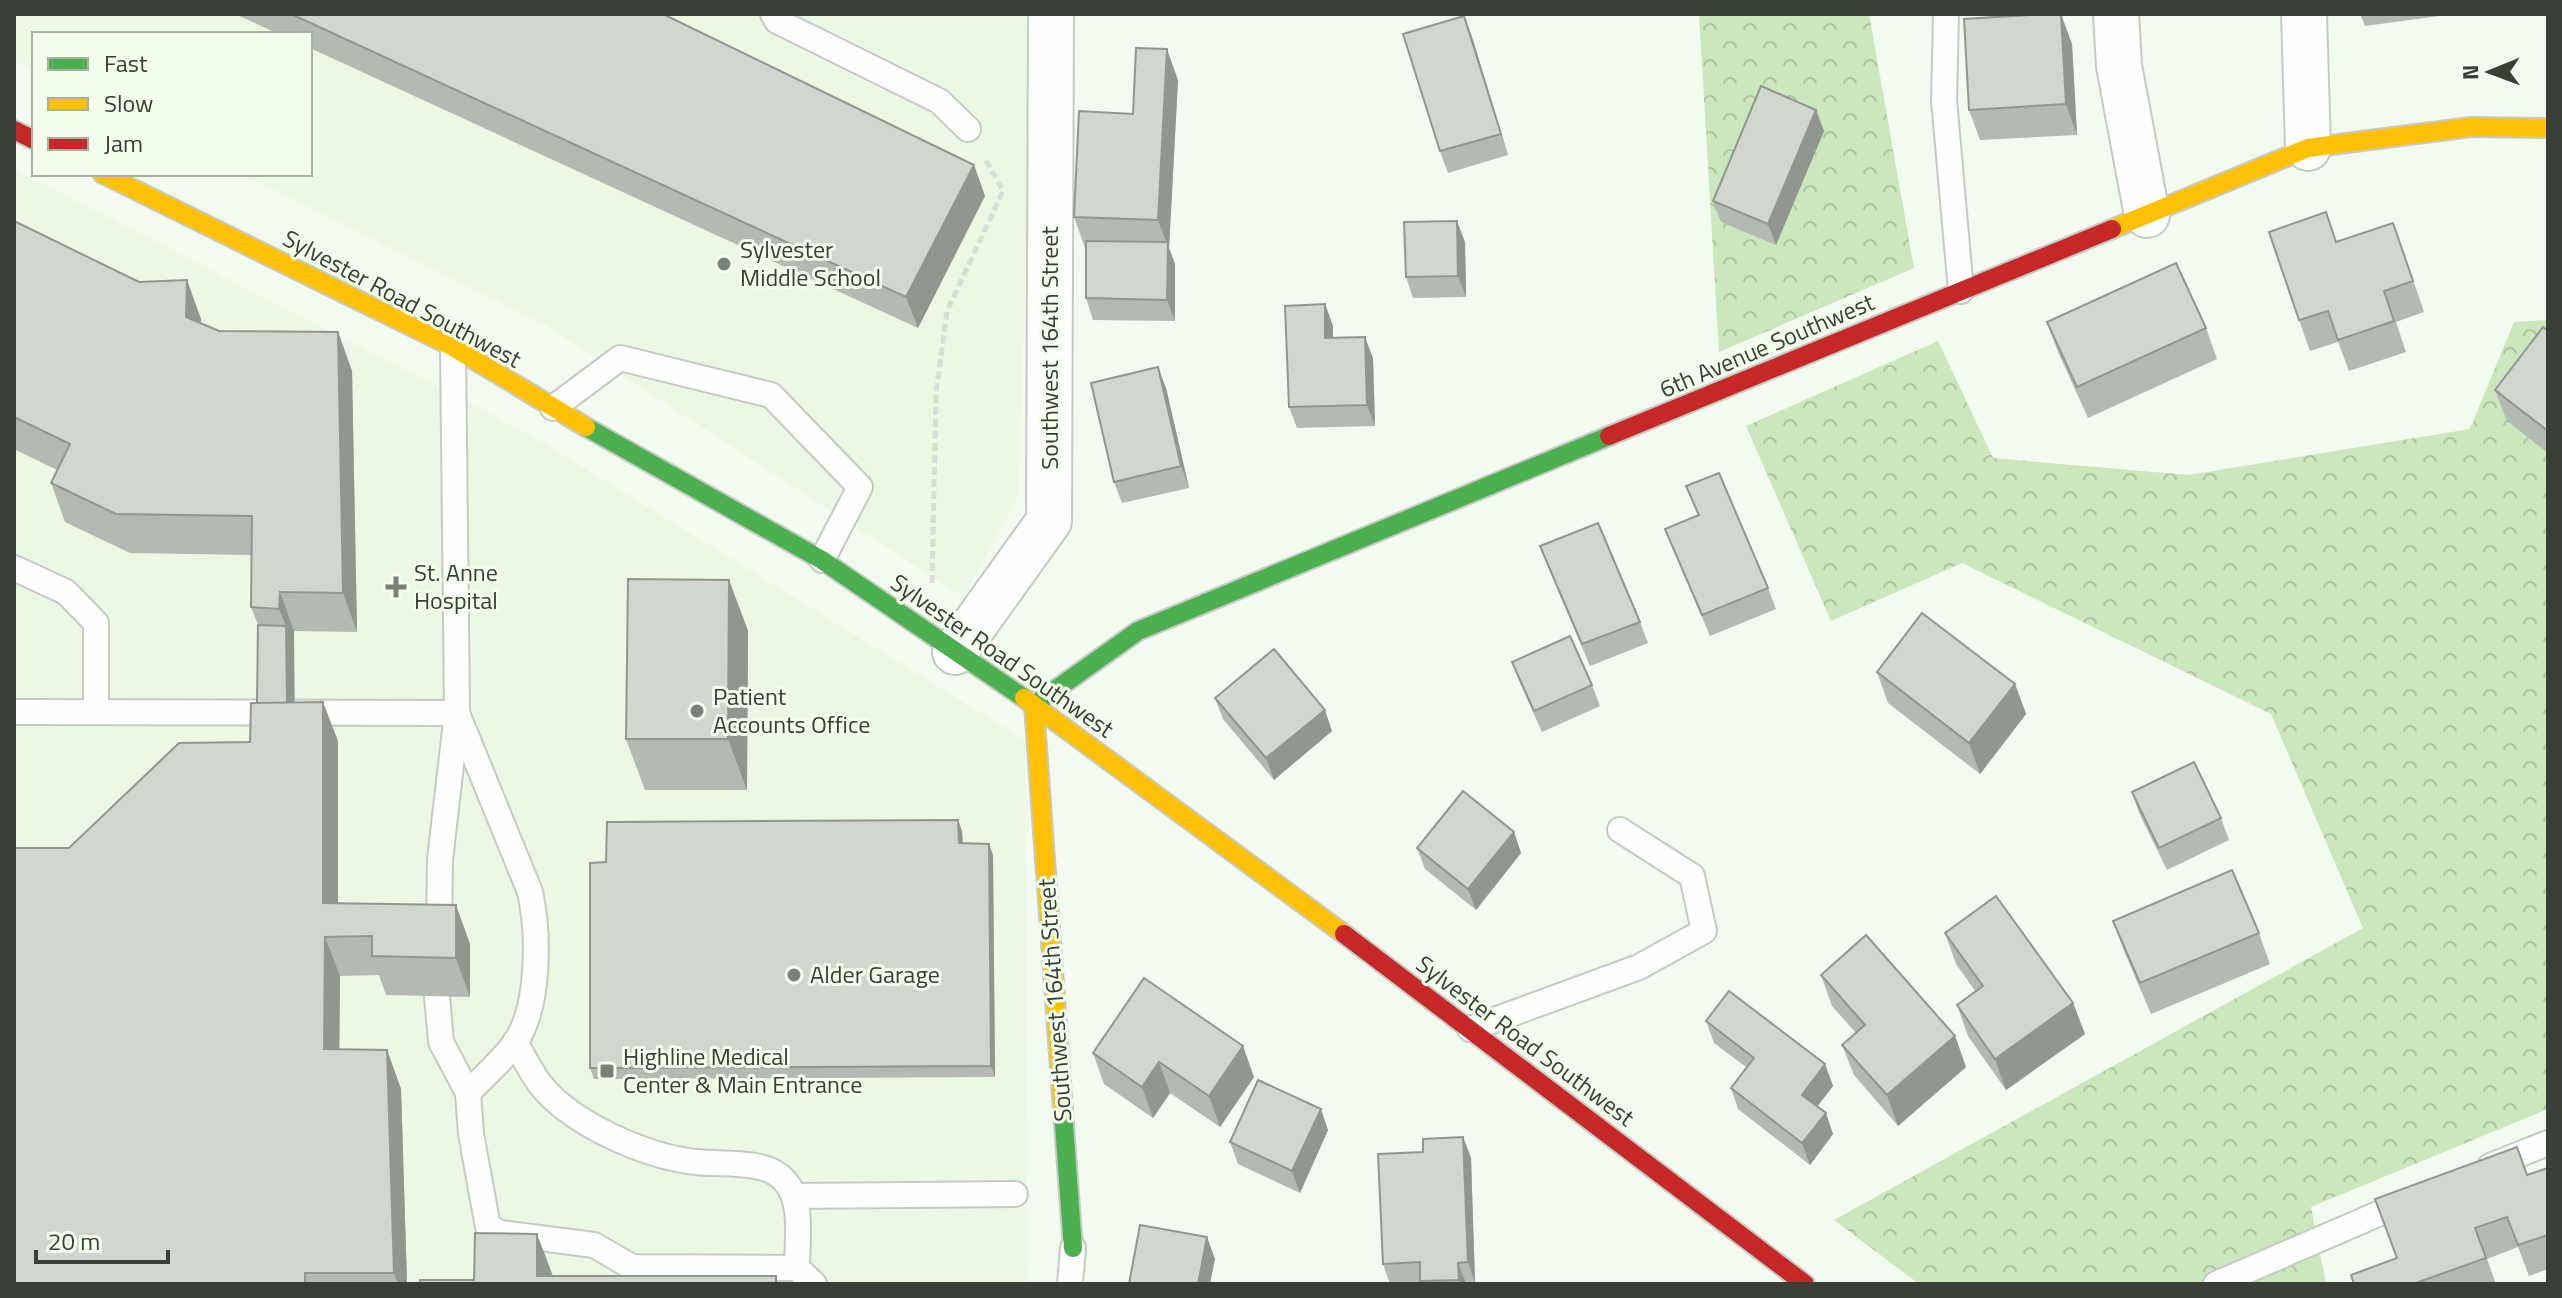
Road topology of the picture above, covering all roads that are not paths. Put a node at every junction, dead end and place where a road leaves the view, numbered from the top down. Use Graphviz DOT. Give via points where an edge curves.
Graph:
graph roads {
  1 [pos="773,14"];
  2 [pos="1051,14"];
  3 [pos="1946,14"];
  4 [pos="2116,14"];
  5 [pos="2304,14"];
  6 [pos="2548,128"];
  7 [pos="968,129"];
  8 [pos="14,130"];
  9 [pos="32,139"];
  10 [pos="2308,148"];
  11 [pos="107,176"];
  12 [pos="2147,215"];
  13 [pos="1961,291"];
  14 [pos="453,347"];
  15 [pos="553,408"];
  16 [pos="822,560"];
  17 [pos="14,568"];
  18 [pos="955,652"];
  19 [pos="1034,705"];
  20 [pos="14,712"];
  21 [pos="96,712"];
  22 [pos="457,713"];
  23 [pos="1620,830"];
  24 [pos="439,944"];
  25 [pos="437,996"];
  26 [pos="1470,1029"];
  27 [pos="515,1042"];
  28 [pos="468,1093"];
  29 [pos="2548,1143"];
  30 [pos="2472,1173"];
  31 [pos="2429,1192"];
  32 [pos="1015,1194"];
  33 [pos="796,1196"];
  34 [pos="1073,1248"];
  35 [pos="805,1276"];
  36 [pos="1070,1284"];
  37 [pos="1805,1284"];
  38 [pos="2216,1284"];
  1 -- 7 [label="lane" via="777,21 939,101"];
  2 -- 18 [label="street, Southwest 164th Street" via="1049,521"];
  3 -- 13 [label="lane" via="1944,100"];
  4 -- 12 [label="street" via="2119,66"];
  5 -- 10 [label="street"];
  6 -- 10 [label="street, 6th Avenue Southwest" via="2471,127"];
  8 -- 9 [label="street"];
  10 -- 12 [label="street, 6th Avenue Southwest"];
  11 -- 14 [label="street, Sylvester Road Southwest"];
  12 -- 13 [label="street, 6th Avenue Southwest"];
  13 -- 19 [label="street, 6th Avenue Southwest" via="1138,631"];
  14 -- 15 [label="street, Sylvester Road Southwest"];
  14 -- 22 [label="lane"];
  15 -- 16 [label="street, Sylvester Road Southwest"];
  15 -- 16 [label="lane" via="620,358 771,395 860,487"];
  16 -- 18 [label="street, Sylvester Road Southwest"];
  17 -- 21 [label="lane" via="66,592 96,623"];
  18 -- 19 [label="street, Sylvester Road Southwest"];
  19 -- 26 [label="street, Sylvester Road Southwest"];
  19 -- 34 [label="street, Southwest 164th Street"];
  20 -- 21 [label="lane"];
  21 -- 22 [label="lane"];
  22 -- 24 [label="lane" via="440,860"];
  22 -- 27 [label="lane" via="530,892 537,923 533,992"];
  23 -- 26 [label="lane" via="1692,876 1704,931 1639,967"];
  25 -- 28 [label="lane" via="441,1042"];
  26 -- 37 [label="street, Sylvester Road Southwest"];
  27 -- 28 [label="lane"];
  27 -- 33 [label="lane" via="540,1084 560,1105 625,1144 692,1162 761,1167 783,1178"];
  28 -- 35 [label="lane" via="488,1227 594,1245 632,1267"];
  29 -- 30 [label="lane"];
  31 -- 38 [label="lane"];
  32 -- 33 [label="lane"];
  33 -- 35 [label="lane"];
  34 -- 36 [label="lane"];
}
